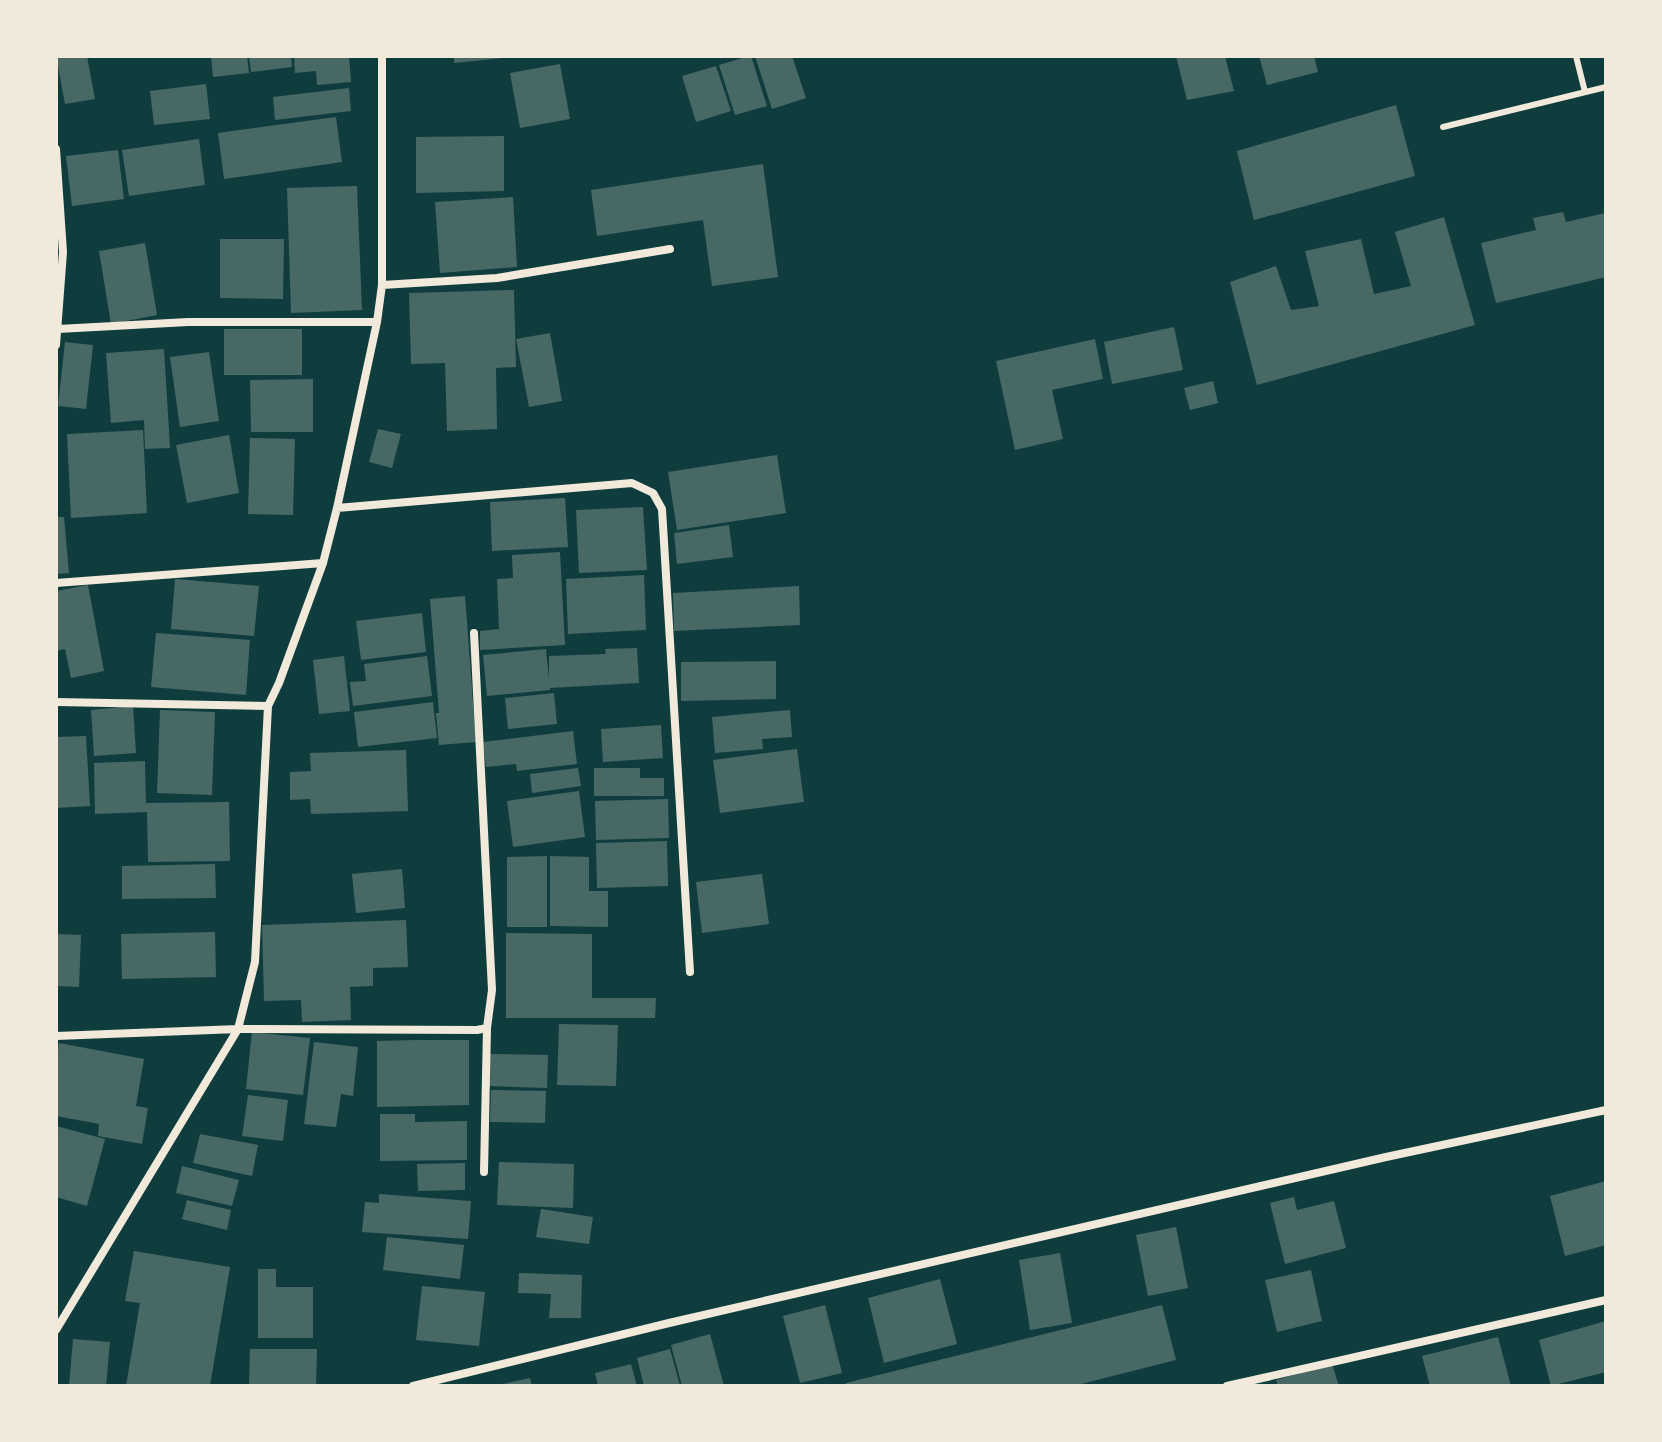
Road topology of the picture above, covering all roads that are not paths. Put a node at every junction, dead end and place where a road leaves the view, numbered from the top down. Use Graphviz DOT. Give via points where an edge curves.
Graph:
graph roads {
  1 [pos="382,56"];
  2 [pos="1576,56"];
  3 [pos="1606,87"];
  4 [pos="1585,92"];
  5 [pos="1443,127"];
  6 [pos="56,149"];
  7 [pos="670,249"];
  8 [pos="60,253"];
  9 [pos="382,285"];
  10 [pos="377,322"];
  11 [pos="58,329"];
  12 [pos="56,345"];
  13 [pos="337,508"];
  14 [pos="323,563"];
  15 [pos="56,583"];
  16 [pos="474,633"];
  17 [pos="56,702"];
  18 [pos="268,706"];
  19 [pos="690,972"];
  20 [pos="487,1028"];
  21 [pos="238,1029"];
  22 [pos="56,1036"];
  23 [pos="1606,1110"];
  24 [pos="484,1172"];
  25 [pos="1606,1300"];
  26 [pos="56,1330"];
  27 [pos="1242,1384"];
  28 [pos="413,1386"];
  29 [pos="1227,1386"];
  1 -- 9 [label="street"];
  2 -- 4 [label="lane"];
  3 -- 4 [label="lane"];
  4 -- 5 [label="lane"];
  6 -- 8 [label="street"];
  7 -- 9 [label="street" via="497,278"];
  8 -- 11 [label="street"];
  9 -- 10 [label="street"];
  10 -- 11 [label="street" via="188,322"];
  10 -- 13 [label="street"];
  11 -- 12 [label="street"];
  13 -- 14 [label="street"];
  13 -- 19 [label="street" via="632,483 653,493 662,509"];
  14 -- 15 [label="street"];
  14 -- 18 [label="street"];
  16 -- 20 [label="street" via="492,990"];
  17 -- 18 [label="street"];
  18 -- 21 [label="street" via="255,962"];
  20 -- 21 [label="street"];
  20 -- 24 [label="street"];
  21 -- 22 [label="street"];
  21 -- 26 [label="street"];
  23 -- 28 [label="street" via="1370,1160"];
  25 -- 27 [label="street"];
  27 -- 29 [label="street"];
}
